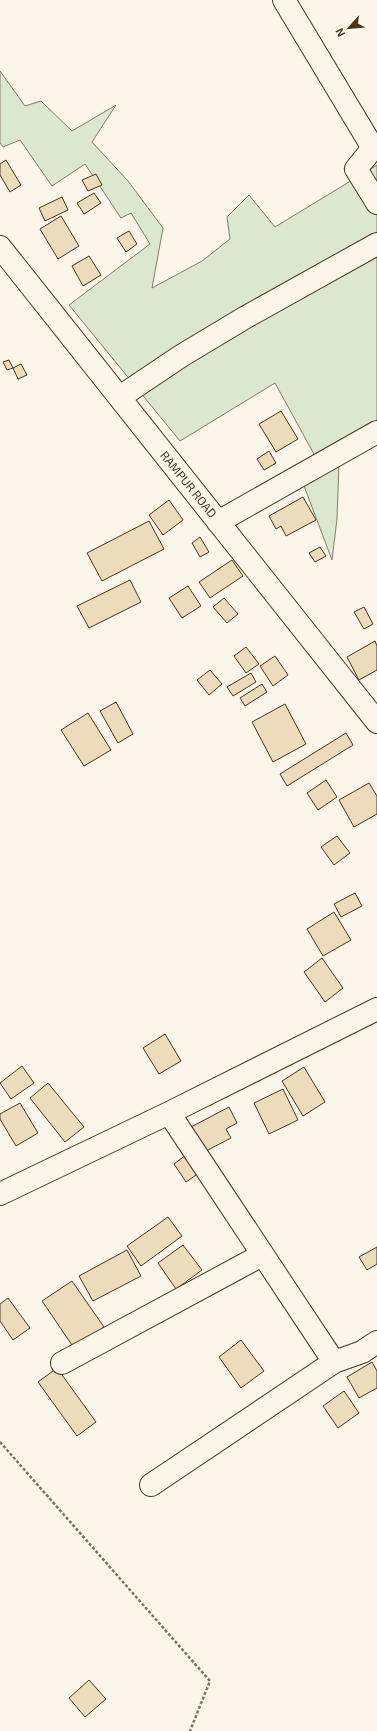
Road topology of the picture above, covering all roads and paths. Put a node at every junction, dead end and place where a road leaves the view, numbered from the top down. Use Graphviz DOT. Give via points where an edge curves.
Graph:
graph roads {
  1 [pos="284,0"];
  2 [pos="377,203"];
  3 [pos="377,244"];
  4 [pos="0,247"];
  5 [pos="120,398"];
  6 [pos="377,432"];
  7 [pos="218,522"];
  8 [pos="377,722"];
  9 [pos="377,1009"];
  10 [pos="169,1113"];
  11 [pos="0,1194"];
  12 [pos="262,1256"];
  13 [pos="377,1342"];
  14 [pos="334,1362"];
  15 [pos="62,1363"];
  16 [pos="0,1442"];
  17 [pos="152,1484"];
  18 [pos="190,1731"];
  1 -- 2 [label="street" via="373,148 356,169"];
  3 -- 5 [label="street" via="181,356"];
  4 -- 5 [label="street, RAMPUR ROAD"];
  5 -- 7 [label="street, RAMPUR ROAD"];
  6 -- 7 [label="street"];
  7 -- 8 [label="street, RAMPUR ROAD"];
  9 -- 10 [label="street"];
  10 -- 11 [label="street"];
  10 -- 12 [label="street"];
  12 -- 14 [label="street"];
  12 -- 15 [label="street"];
  13 -- 14 [label="street" via="362,1352"];
  14 -- 17 [label="street"];
  16 -- 18 [label="path" via="210,1681"];
}
